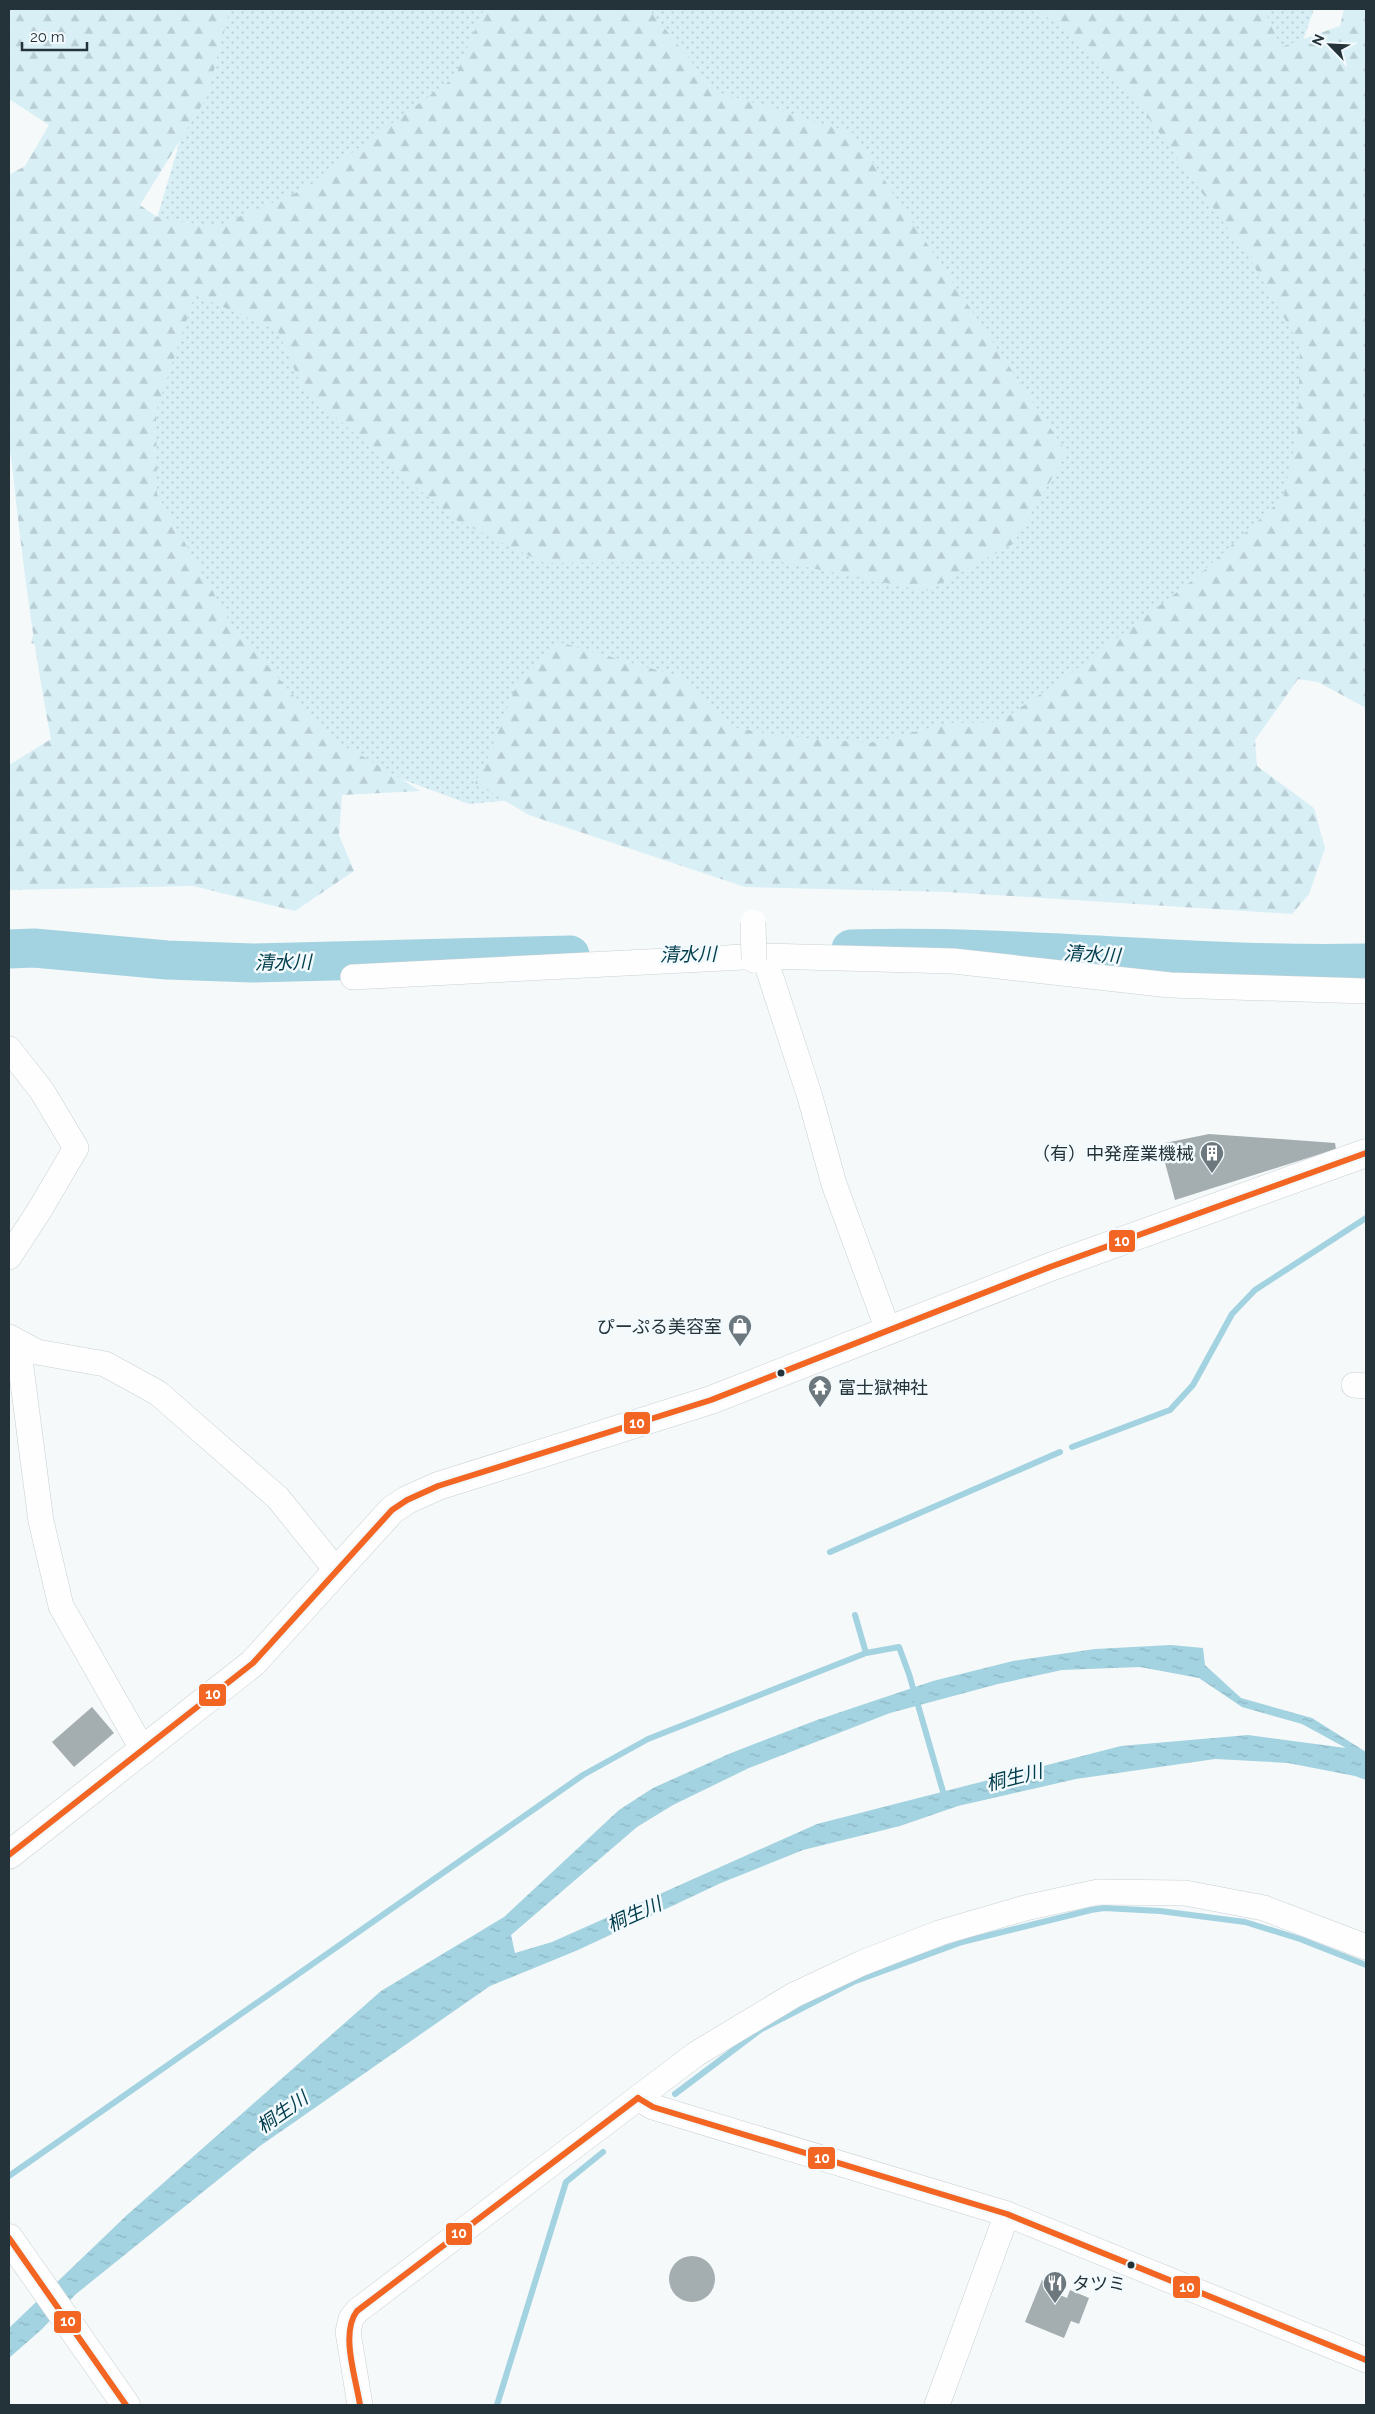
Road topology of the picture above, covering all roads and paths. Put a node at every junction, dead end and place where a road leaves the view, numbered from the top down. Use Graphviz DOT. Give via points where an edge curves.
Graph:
graph roads {
  1 [pos="753,922"];
  2 [pos="759,958"];
  3 [pos="353,977"];
  4 [pos="1366,990"];
  5 [pos="9,1049"];
  6 [pos="1366,1153"];
  7 [pos="9,1256"];
  8 [pos="888,1330"];
  9 [pos="9,1339"];
  10 [pos="336,1570"];
  11 [pos="143,1750"];
  12 [pos="9,1855"];
  13 [pos="1366,1947"];
  14 [pos="638,2098"];
  15 [pos="1007,2214"];
  16 [pos="9,2238"];
  17 [pos="1366,2360"];
  18 [pos="126,2405"];
  19 [pos="360,2405"];
  20 [pos="937,2405"];
  1 -- 2 [label="street, bridge"];
  2 -- 3 [label="street"];
  2 -- 4 [label="street" via="953,961 1170,985"];
  2 -- 8 [label="street" via="810,1097 834,1184"];
  5 -- 7 [label="street" via="42,1090 76,1148"];
  6 -- 8 [label="main road" via="1050,1266"];
  8 -- 10 [label="main road" via="711,1400 418,1494 392,1510"];
  9 -- 10 [label="street" via="37,1352 105,1364 158,1393 278,1498"];
  9 -- 11 [label="street" via="20,1360 41,1521 61,1606"];
  10 -- 11 [label="main road" via="253,1663"];
  11 -- 12 [label="main road"];
  13 -- 14 [label="street" via="1264,1908 1223,1899 1185,1893 1098,1892 1024,1908 948,1930 828,1978 794,1994 696,2054"];
  14 -- 15 [label="street" via="653,2108"];
  14 -- 19 [label="street" via="357,2312 351,2319 348,2332"];
  15 -- 17 [label="street"];
  15 -- 20 [label="street"];
  16 -- 18 [label="main road"];
}
